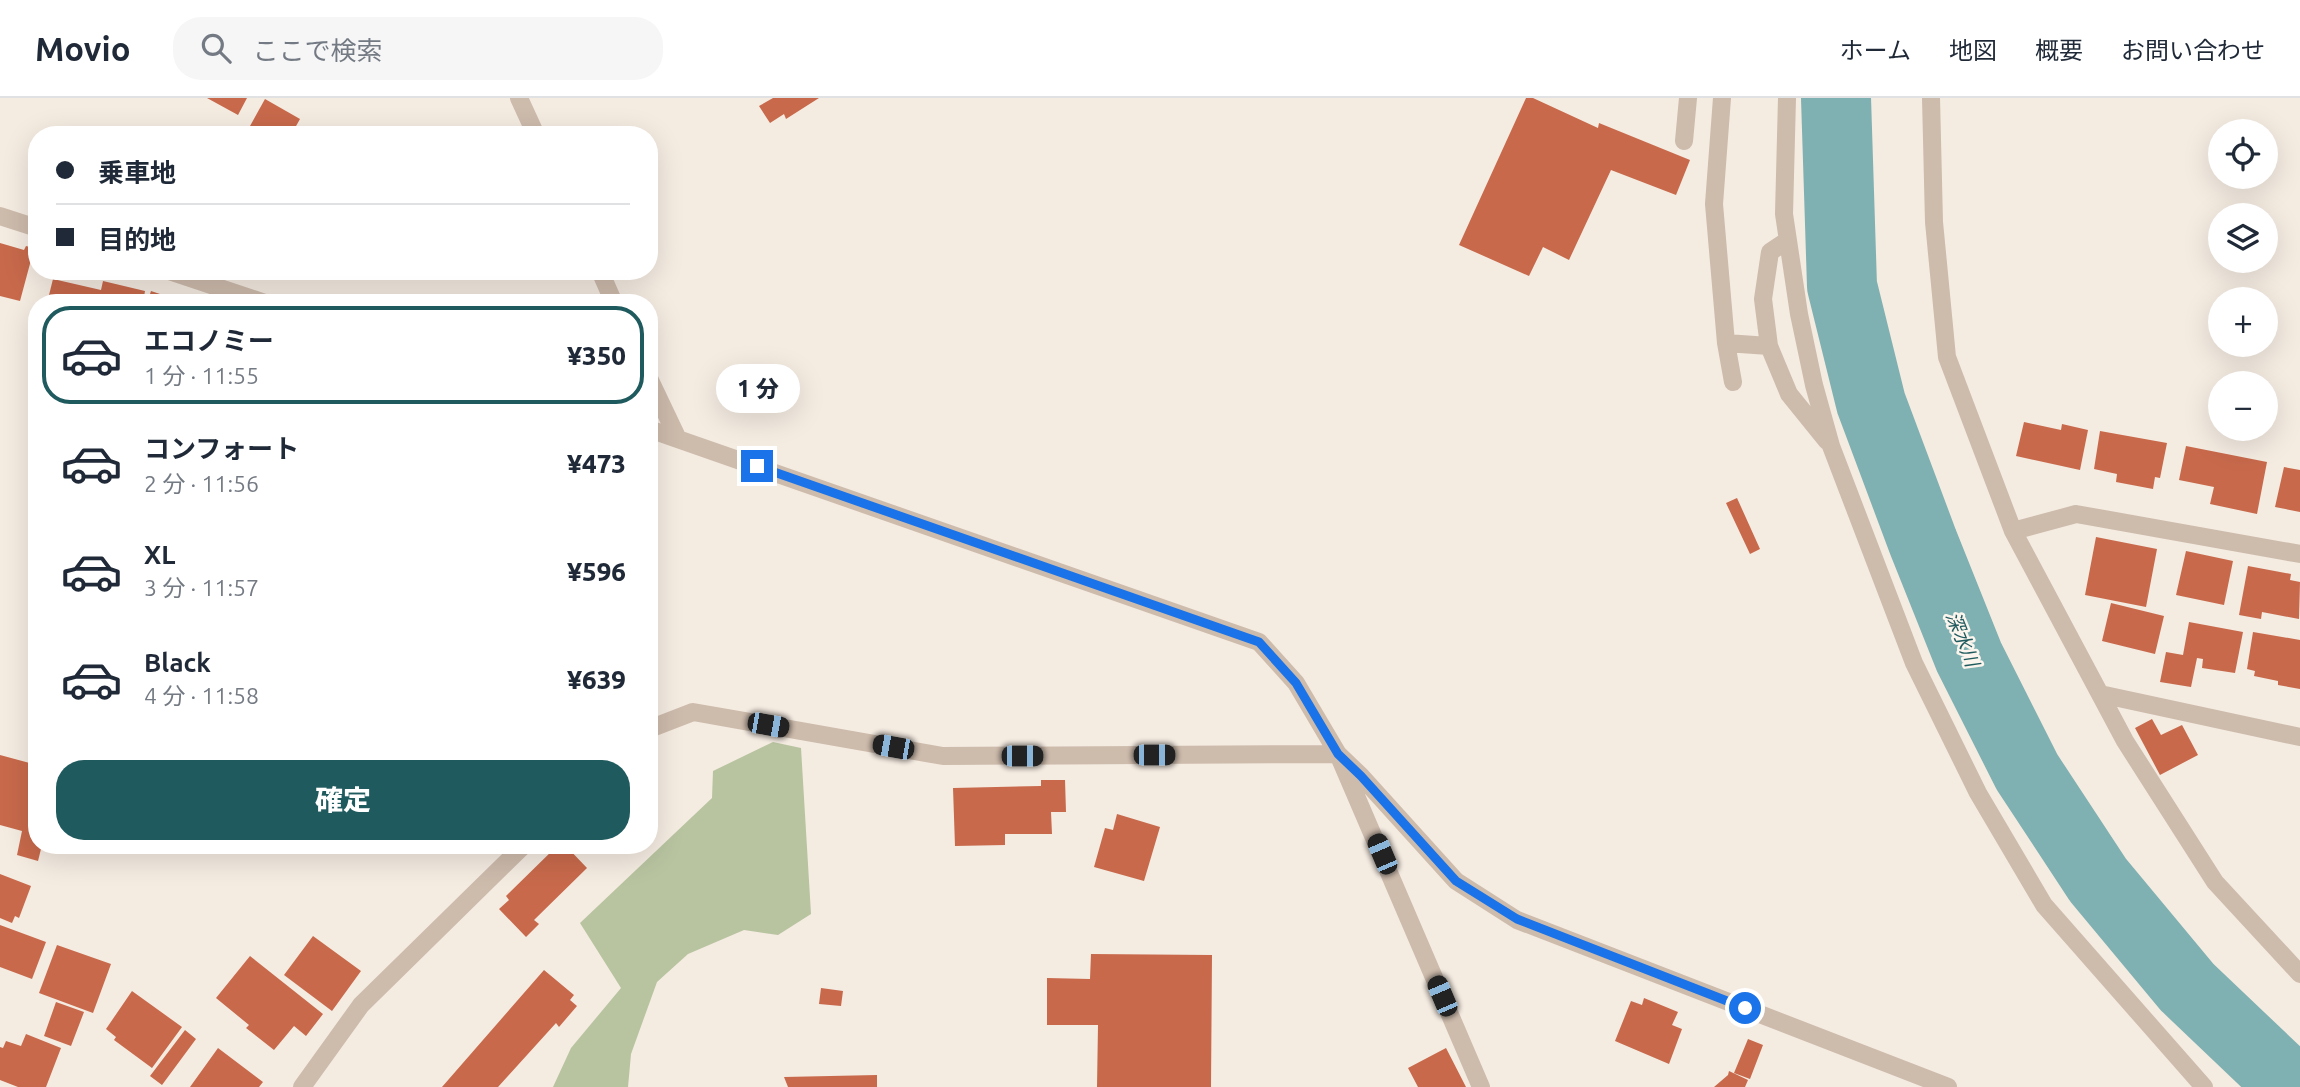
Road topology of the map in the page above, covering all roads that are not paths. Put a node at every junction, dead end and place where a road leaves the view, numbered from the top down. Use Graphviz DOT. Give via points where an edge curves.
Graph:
graph roads {
  1 [pos="519,98"];
  2 [pos="1688,98"];
  3 [pos="1722,98"];
  4 [pos="1787,98"];
  5 [pos="1931,98"];
  6 [pos="532,126"];
  7 [pos="1684,141"];
  8 [pos="0,216"];
  9 [pos="28,225"];
  10 [pos="1788,240"];
  11 [pos="196,280"];
  12 [pos="238,294"];
  13 [pos="1726,343"];
  14 [pos="1769,346"];
  15 [pos="1733,382"];
  16 [pos="658,397"];
  17 [pos="658,432"];
  18 [pos="678,439"];
  19 [pos="1832,446"];
  20 [pos="2013,531"];
  21 [pos="2300,554"];
  22 [pos="2100,694"];
  23 [pos="658,726"];
  24 [pos="2300,737"];
  25 [pos="1338,754"];
  26 [pos="515,854"];
  27 [pos="2300,974"];
  28 [pos="302,1087"];
  29 [pos="1480,1087"];
  30 [pos="1948,1087"];
  31 [pos="2204,1087"];
  1 -- 6 [label="street"];
  2 -- 7 [label="street"];
  3 -- 13 [label="street" via="1714,204"];
  4 -- 10 [label="street" via="1784,214"];
  5 -- 20 [label="street" via="1934,222 1947,357"];
  8 -- 9 [label="street"];
  10 -- 14 [label="street" via="1770,252 1763,299"];
  10 -- 19 [label="street" via="1801,326"];
  11 -- 12 [label="street"];
  13 -- 14 [label="street"];
  13 -- 15 [label="street"];
  14 -- 19 [label="street" via="1788,394"];
  16 -- 18 [label="street"];
  17 -- 18 [label="street"];
  18 -- 25 [label="street" via="1259,642 1296,683"];
  19 -- 31 [label="street" via="1914,663 1978,793 2044,905"];
  20 -- 21 [label="street" via="2076,514"];
  20 -- 22 [label="street"];
  22 -- 24 [label="street"];
  22 -- 27 [label="street" via="2215,882"];
  23 -- 25 [label="street" via="693,712 943,756"];
  25 -- 29 [label="street"];
  25 -- 30 [label="street" via="1456,881 1517,919"];
  26 -- 28 [label="street" via="361,1005"];
}
